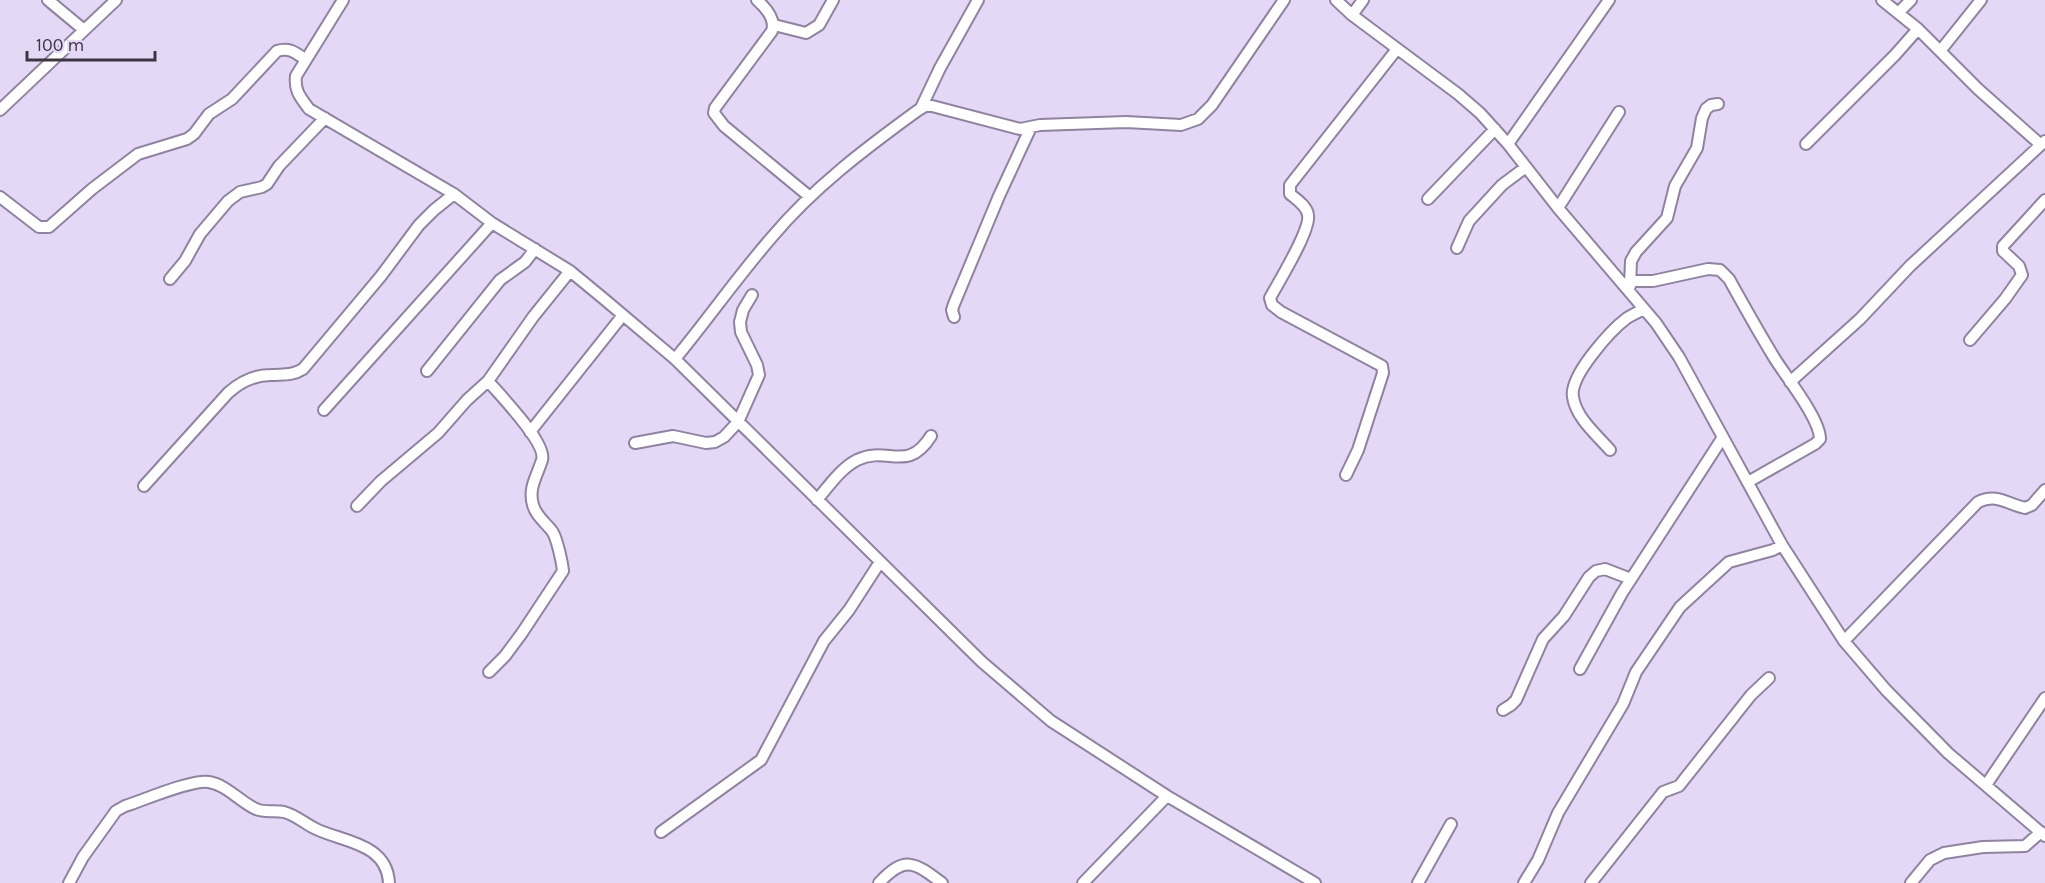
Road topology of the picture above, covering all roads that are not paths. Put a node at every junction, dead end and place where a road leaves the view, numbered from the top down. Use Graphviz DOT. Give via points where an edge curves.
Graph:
graph roads {
  1 [pos="48,0"];
  2 [pos="116,0"];
  3 [pos="343,0"];
  4 [pos="757,0"];
  5 [pos="833,0"];
  6 [pos="978,0"];
  7 [pos="1284,0"];
  8 [pos="1336,0"];
  9 [pos="1363,0"];
  10 [pos="1609,0"];
  11 [pos="1882,0"];
  12 [pos="1911,0"];
  13 [pos="1982,0"];
  14 [pos="1899,12"];
  15 [pos="1352,15"];
  16 [pos="774,25"];
  17 [pos="1918,29"];
  18 [pos="84,30"];
  19 [pos="1397,50"];
  20 [pos="1941,50"];
  21 [pos="306,60"];
  22 [pos="1718,104"];
  23 [pos="921,108"];
  24 [pos="0,110"];
  25 [pos="1619,112"];
  26 [pos="325,118"];
  27 [pos="1031,127"];
  28 [pos="1495,129"];
  29 [pos="2043,143"];
  30 [pos="1508,144"];
  31 [pos="1806,144"];
  32 [pos="1526,167"];
  33 [pos="454,194"];
  34 [pos="0,197"];
  35 [pos="810,197"];
  36 [pos="1428,199"];
  37 [pos="2045,201"];
  38 [pos="1558,208"];
  39 [pos="492,223"];
  40 [pos="1457,248"];
  41 [pos="535,249"];
  42 [pos="570,271"];
  43 [pos="170,279"];
  44 [pos="1629,280"];
  45 [pos="1631,293"];
  46 [pos="752,295"];
  47 [pos="1644,309"];
  48 [pos="623,315"];
  49 [pos="954,317"];
  50 [pos="1970,340"];
  51 [pos="675,359"];
  52 [pos="427,370"];
  53 [pos="488,381"];
  54 [pos="1790,382"];
  55 [pos="324,410"];
  56 [pos="738,422"];
  57 [pos="530,432"];
  58 [pos="931,436"];
  59 [pos="1723,436"];
  60 [pos="635,444"];
  61 [pos="1610,450"];
  62 [pos="1346,475"];
  63 [pos="1748,482"];
  64 [pos="144,486"];
  65 [pos="2045,490"];
  66 [pos="817,500"];
  67 [pos="357,506"];
  68 [pos="1782,545"];
  69 [pos="879,562"];
  70 [pos="1631,579"];
  71 [pos="1844,641"];
  72 [pos="1580,669"];
  73 [pos="489,672"];
  74 [pos="1769,678"];
  75 [pos="2045,698"];
  76 [pos="1503,710"];
  77 [pos="1986,785"];
  78 [pos="1167,796"];
  79 [pos="1451,824"];
  80 [pos="661,832"];
  81 [pos="2043,834"];
  82 [pos="69,883"];
  83 [pos="389,883"];
  84 [pos="879,883"];
  85 [pos="942,883"];
  86 [pos="1083,883"];
  87 [pos="1315,883"];
  88 [pos="1418,883"];
  89 [pos="1524,883"];
  90 [pos="1591,883"];
  91 [pos="1911,883"];
  1 -- 18 [label="street"];
  2 -- 18 [label="street"];
  3 -- 21 [label="street"];
  4 -- 16 [label="street"];
  5 -- 16 [label="street" via="819,25 806,33"];
  6 -- 23 [label="street"];
  7 -- 27 [label="street" via="1212,105 1198,118 1181,125 1126,122"];
  8 -- 15 [label="street"];
  9 -- 15 [label="street"];
  10 -- 30 [label="street"];
  11 -- 14 [label="street"];
  12 -- 14 [label="street"];
  13 -- 20 [label="street"];
  14 -- 17 [label="street"];
  15 -- 19 [label="street"];
  16 -- 35 [label="street" via="714,114"];
  17 -- 20 [label="street"];
  17 -- 31 [label="street"];
  18 -- 24 [label="street"];
  19 -- 28 [label="street" via="1458,94"];
  19 -- 62 [label="street" via="1290,185 1290,194 1309,217 1270,298 1281,312 1382,366 1358,450"];
  20 -- 29 [label="street" via="1978,89"];
  21 -- 26 [label="street" via="296,76 297,93 309,109"];
  21 -- 34 [label="street" via="293,50 277,51 232,99 209,114 194,134 138,154 49,227 39,227"];
  22 -- 44 [label="street" via="1706,109 1697,148 1671,196 1667,218 1635,252"];
  23 -- 27 [label="street" via="932,106 1020,129"];
  23 -- 35 [label="street" via="867,147"];
  25 -- 38 [label="street"];
  26 -- 33 [label="street"];
  26 -- 43 [label="street" via="267,184 240,192 228,201"];
  27 -- 49 [label="street" via="954,304"];
  28 -- 30 [label="street"];
  28 -- 36 [label="street"];
  29 -- 54 [label="street"];
  30 -- 32 [label="street"];
  32 -- 38 [label="street"];
  32 -- 40 [label="street" via="1486,201 1469,221"];
  33 -- 39 [label="street"];
  33 -- 64 [label="street" via="419,225 303,369 293,375 260,376 239,383"];
  35 -- 51 [label="street" via="772,236"];
  37 -- 50 [label="street" via="2003,246 2022,275"];
  38 -- 45 [label="street"];
  39 -- 41 [label="street"];
  39 -- 55 [label="street"];
  41 -- 42 [label="street"];
  41 -- 52 [label="street" via="525,262 500,280"];
  42 -- 48 [label="street"];
  42 -- 53 [label="street"];
  44 -- 45 [label="street"];
  44 -- 54 [label="street" via="1653,281 1720,270"];
  45 -- 47 [label="street"];
  46 -- 56 [label="street" via="740,322 759,375"];
  47 -- 59 [label="street" via="1680,357"];
  47 -- 61 [label="street" via="1618,327 1592,356 1573,387 1575,405"];
  48 -- 51 [label="street"];
  48 -- 57 [label="street"];
  51 -- 56 [label="street"];
  53 -- 57 [label="street"];
  53 -- 67 [label="street" via="438,433"];
  54 -- 63 [label="street" via="1820,439"];
  56 -- 60 [label="street" via="716,442 673,436"];
  56 -- 66 [label="street"];
  57 -- 73 [label="street" via="542,449 543,458 532,485 533,506 553,533 562,571 522,633"];
  58 -- 66 [label="street" via="924,447 908,457 880,455 856,460"];
  59 -- 63 [label="street"];
  59 -- 70 [label="street"];
  63 -- 68 [label="street"];
  65 -- 71 [label="street" via="2025,508 1999,498 1978,502"];
  66 -- 69 [label="street"];
  68 -- 71 [label="street"];
  68 -- 89 [label="street" via="1729,562 1680,607 1636,672 1623,704 1558,813"];
  69 -- 78 [label="street" via="982,662 1051,721"];
  69 -- 80 [label="street" via="824,641 761,760"];
  70 -- 72 [label="street"];
  70 -- 76 [label="street" via="1605,569 1589,577 1544,639 1516,700"];
  71 -- 77 [label="street" via="1948,753"];
  74 -- 90 [label="street" via="1679,786 1663,792"];
  75 -- 77 [label="street"];
  77 -- 81 [label="street"];
  78 -- 86 [label="street"];
  78 -- 87 [label="street"];
  79 -- 88 [label="street"];
  81 -- 91 [label="street" via="2025,846 1983,847 1936,856"];
  82 -- 83 [label="street" via="116,812 201,782 217,784 260,811 288,814 327,834 353,841 379,859"];
  84 -- 85 [label="street" via="905,863"];
}
